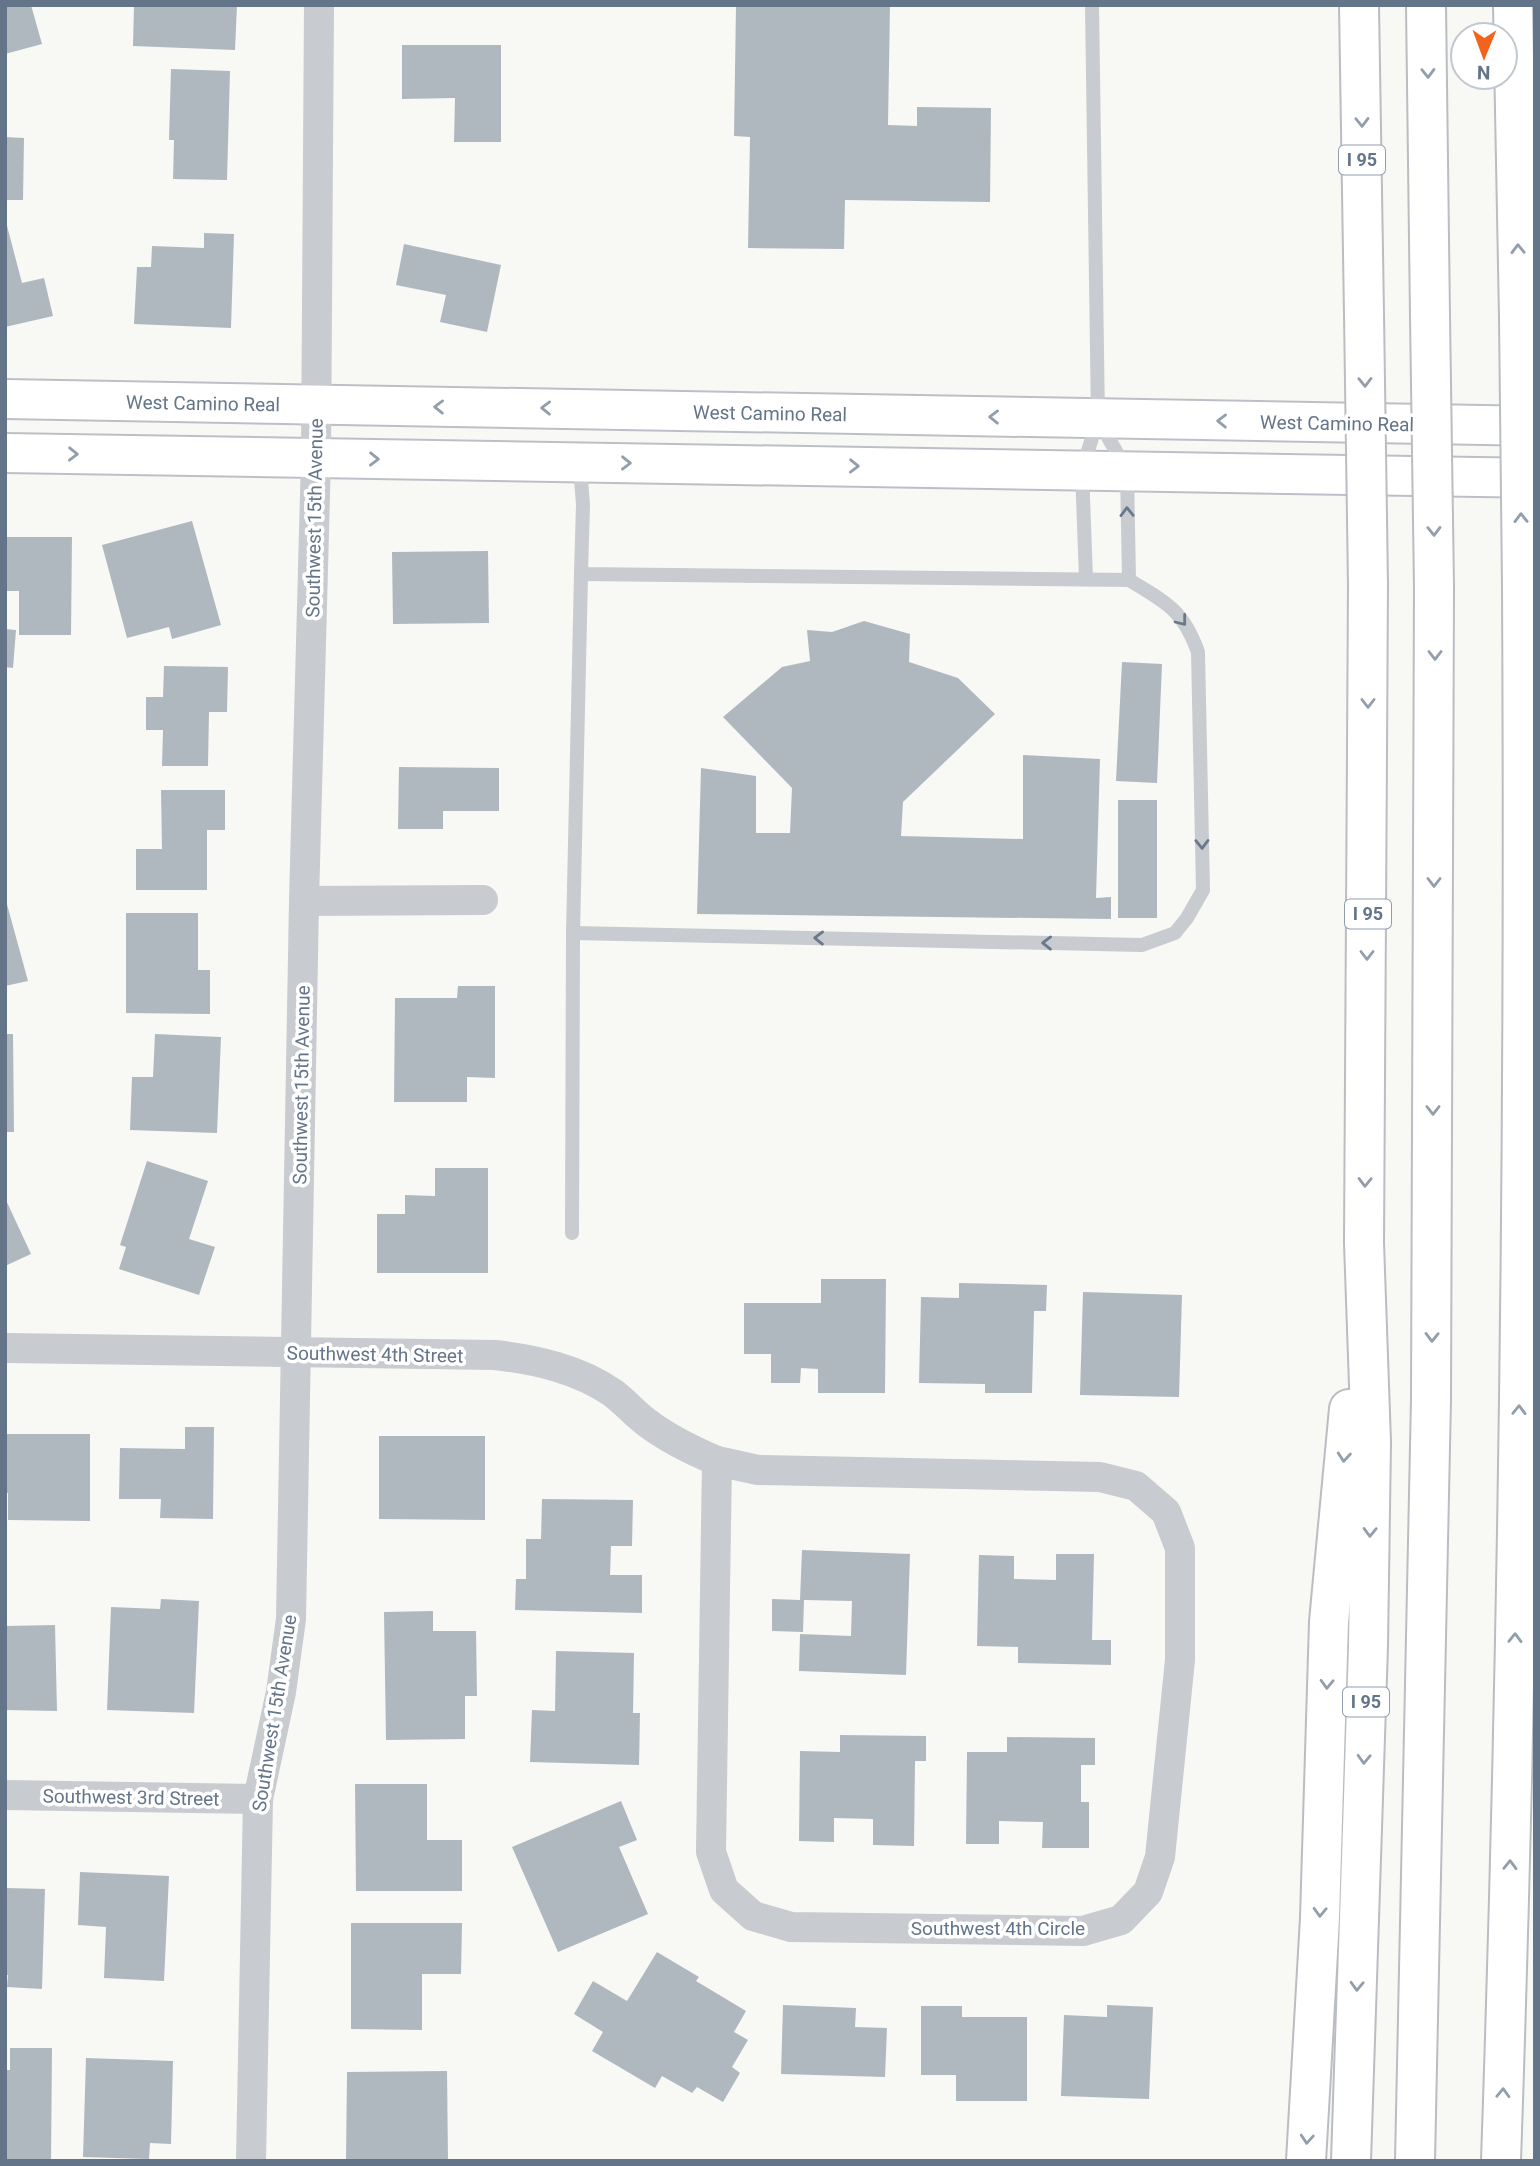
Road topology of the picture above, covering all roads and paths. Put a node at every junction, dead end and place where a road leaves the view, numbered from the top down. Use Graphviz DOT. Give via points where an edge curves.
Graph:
graph roads {
  1 [pos="318,5"];
  2 [pos="1092,5"];
  3 [pos="1359,5"];
  4 [pos="1426,5"];
  5 [pos="1513,5"];
  6 [pos="5,399"];
  7 [pos="316,404"];
  8 [pos="1098,419"];
  9 [pos="1535,426"];
  10 [pos="5,453"];
  11 [pos="316,458"];
  12 [pos="580,462"];
  13 [pos="1082,470"];
  14 [pos="1127,471"];
  15 [pos="1535,478"];
  16 [pos="581,574"];
  17 [pos="1086,579"];
  18 [pos="1129,580"];
  19 [pos="483,900"];
  20 [pos="304,901"];
  21 [pos="573,933"];
  22 [pos="572,1233"];
  23 [pos="1364,1243"];
  24 [pos="5,1348"];
  25 [pos="297,1352"];
  26 [pos="717,1461"];
  27 [pos="5,1795"];
  28 [pos="258,1799"];
  29 [pos="251,2161"];
  30 [pos="1306,2161"];
  31 [pos="1351,2161"];
  32 [pos="1415,2161"];
  33 [pos="1501,2161"];
  1 -- 7 [label="street, Southwest 15th Avenue"];
  2 -- 8 [label="lane"];
  3 -- 23 [label="main road, I 95, one-way, bridge" via="1368,586"];
  4 -- 32 [label="main road, one-way, bridge" via="1434,587 1433,1260"];
  33 -- 5 [label="main road, one-way, bridge" via="1518,1472 1523,986"];
  6 -- 7 [label="main road, West Camino Real"];
  8 -- 7 [label="main road, West Camino Real, one-way"];
  7 -- 11 [label="street, Southwest 15th Avenue"];
  9 -- 8 [label="main road, West Camino Real, one-way"];
  8 -- 13 [label="lane"];
  8 -- 14 [label="lane"];
  10 -- 11 [label="main road, one-way"];
  11 -- 12 [label="main road, one-way"];
  11 -- 20 [label="street, Southwest 15th Avenue"];
  12 -- 13 [label="main road, one-way"];
  12 -- 16 [label="lane"];
  13 -- 14 [label="main road"];
  13 -- 17 [label="lane"];
  14 -- 15 [label="main road"];
  18 -- 14 [label="lane, one-way"];
  16 -- 17 [label="lane"];
  16 -- 21 [label="lane"];
  17 -- 18 [label="lane"];
  18 -- 21 [label="lane, one-way" via="1167,602 1189,628 1198,652 1203,890 1175,933 1142,945"];
  19 -- 20 [label="street"];
  20 -- 25 [label="street, Southwest 15th Avenue"];
  21 -- 22 [label="lane"];
  23 -- 30 [label="main road, one-way" via="1329,1622 1320,1918"];
  23 -- 31 [label="main road, I 95, one-way" via="1371,1442 1368,1659"];
  24 -- 25 [label="street, Southwest 4th Street"];
  25 -- 26 [label="street, Southwest 4th Street" via="495,1355 536,1360 576,1373 613,1393 680,1445"];
  25 -- 28 [label="street, Southwest 15th Avenue" via="291,1619"];
  26 -- 26 [label="street, Southwest 4th Circle" via="711,1853 724,1890 753,1916 792,1927 1083,1931 1121,1920 1148,1892 1160,1857 1180,1660 1180,1548 1166,1512 1136,1486 1100,1477 758,1471"];
  27 -- 28 [label="street, Southwest 3rd Street"];
  28 -- 29 [label="street, Southwest 15th Avenue"];
}
